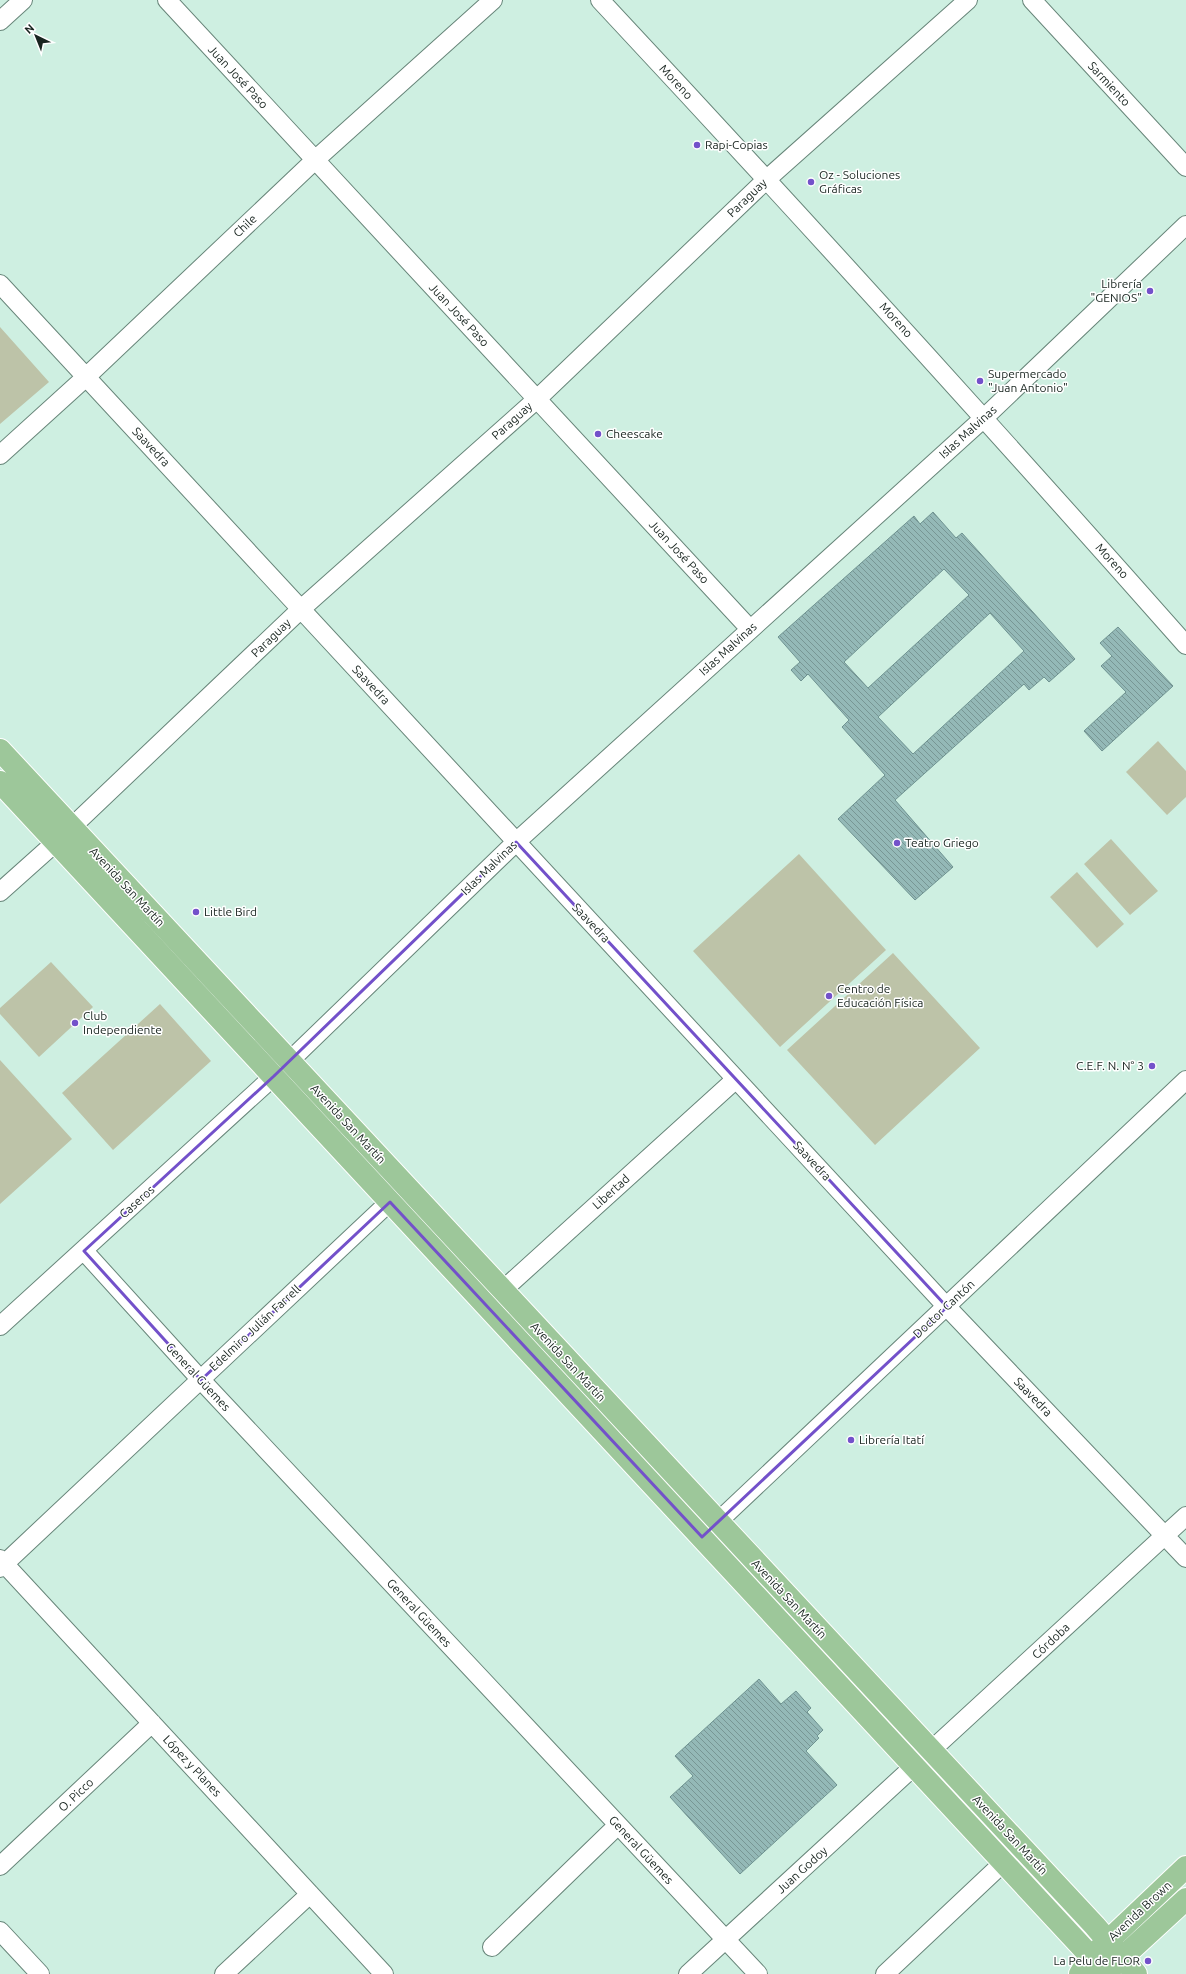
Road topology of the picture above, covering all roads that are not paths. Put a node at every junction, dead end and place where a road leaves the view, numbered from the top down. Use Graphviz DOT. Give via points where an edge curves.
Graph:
graph roads {
  1 [pos="23,0"];
  2 [pos="167,0"];
  3 [pos="493,0"];
  4 [pos="600,0"];
  5 [pos="968,0"];
  6 [pos="1032,0"];
  7 [pos="0,21"];
  8 [pos="315,160"];
  9 [pos="1186,167"];
  10 [pos="767,179"];
  11 [pos="1186,225"];
  12 [pos="0,284"];
  13 [pos="86,377"];
  14 [pos="537,399"];
  15 [pos="985,417"];
  16 [pos="0,455"];
  17 [pos="301,609"];
  18 [pos="750,629"];
  19 [pos="1186,645"];
  20 [pos="0,750"];
  21 [pos="0,782"];
  22 [pos="72,827"];
  23 [pos="56,842"];
  24 [pos="516,842"];
  25 [pos="0,892"];
  26 [pos="289,1062"];
  27 [pos="274,1076"];
  28 [pos="736,1079"];
  29 [pos="1183,1091"];
  30 [pos="406,1187"];
  31 [pos="390,1202"];
  32 [pos="84,1251"];
  33 [pos="502,1291"];
  34 [pos="486,1305"];
  35 [pos="947,1307"];
  36 [pos="0,1326"];
  37 [pos="201,1380"];
  38 [pos="1186,1516"];
  39 [pos="718,1522"];
  40 [pos="1165,1536"];
  41 [pos="702,1537"];
  42 [pos="1186,1558"];
  43 [pos="2,1564"];
  44 [pos="152,1723"];
  45 [pos="932,1751"];
  46 [pos="915,1767"];
  47 [pos="618,1826"];
  48 [pos="1004,1862"];
  49 [pos="0,1866"];
  50 [pos="1186,1868"];
  51 [pos="310,1894"];
  52 [pos="1186,1899"];
  53 [pos="0,1931"];
  54 [pos="725,1940"];
  55 [pos="1107,1941"];
  56 [pos="492,1947"];
  57 [pos="1086,1965"];
  58 [pos="1129,1966"];
  59 [pos="40,1974"];
  60 [pos="224,1974"];
  61 [pos="384,1974"];
  62 [pos="688,1974"];
  63 [pos="758,1974"];
  64 [pos="885,1974"];
  65 [pos="1105,1974"];
  1 -- 7 [label="street"];
  2 -- 8 [label="street, Juan José Paso"];
  3 -- 8 [label="street, Chile"];
  4 -- 10 [label="street, Moreno"];
  5 -- 10 [label="street, Paraguay"];
  6 -- 9 [label="street, Sarmiento"];
  8 -- 13 [label="street, Chile"];
  8 -- 14 [label="street, Juan José Paso"];
  10 -- 14 [label="street, Paraguay"];
  10 -- 15 [label="street, Moreno"];
  11 -- 15 [label="street, Islas Malvinas"];
  12 -- 13 [label="street, Saavedra"];
  13 -- 16 [label="street, Chile"];
  13 -- 17 [label="street, Saavedra"];
  14 -- 17 [label="street, Paraguay"];
  14 -- 18 [label="street, Juan José Paso"];
  15 -- 18 [label="street, Islas Malvinas"];
  15 -- 19 [label="street, Moreno"];
  17 -- 22 [label="street, Paraguay"];
  17 -- 24 [label="street, Saavedra"];
  18 -- 24 [label="street, Islas Malvinas"];
  20 -- 22 [label="main road, Avenida San Martín"];
  21 -- 23 [label="main road, Avenida San Martín"];
  22 -- 23 [label="street, Paraguay"];
  22 -- 26 [label="main road, Avenida San Martín"];
  23 -- 25 [label="street, Paraguay"];
  23 -- 27 [label="main road, Avenida San Martín"];
  24 -- 26 [label="street, Islas Malvinas"];
  24 -- 28 [label="street, Saavedra"];
  26 -- 27 [label="street, Islas Malvinas"];
  26 -- 30 [label="main road, Avenida San Martín"];
  27 -- 31 [label="main road, Avenida San Martín"];
  27 -- 32 [label="street, Caseros"];
  28 -- 33 [label="street, Libertad"];
  28 -- 35 [label="street, Saavedra"];
  29 -- 35 [label="street, Doctor Cantón"];
  30 -- 31 [label="street, Edelmiro Julián Farrell"];
  30 -- 33 [label="main road, Avenida San Martín"];
  31 -- 34 [label="main road, Avenida San Martín"];
  31 -- 37 [label="street, Edelmiro Julián Farrell"];
  32 -- 36 [label="street, Caseros"];
  32 -- 37 [label="street, General Güemes"];
  33 -- 34 [label="street, Libertad"];
  33 -- 39 [label="main road, Avenida San Martín"];
  34 -- 41 [label="main road, Avenida San Martín"];
  35 -- 39 [label="street, Doctor Cantón"];
  35 -- 40 [label="street, Saavedra"];
  37 -- 43 [label="street, Edelmiro Julián Farrell"];
  37 -- 47 [label="street, General Güemes"];
  38 -- 40 [label="street, Córdoba"];
  39 -- 41 [label="street, Doctor Cantón"];
  39 -- 45 [label="main road, Avenida San Martín"];
  40 -- 42 [label="street, Saavedra"];
  40 -- 45 [label="street, Córdoba"];
  41 -- 46 [label="main road, Avenida San Martín"];
  43 -- 44 [label="street, López y Planes"];
  44 -- 49 [label="street, O. Picco"];
  44 -- 51 [label="street, López y Planes"];
  45 -- 46 [label="street, Córdoba"];
  45 -- 55 [label="main road, Avenida San Martín"];
  46 -- 48 [label="main road, Avenida San Martín"];
  46 -- 54 [label="street, Juan Godoy"];
  47 -- 54 [label="street, General Güemes"];
  47 -- 56 [label="street"];
  48 -- 57 [label="main road, Avenida San Martín"];
  48 -- 64 [label="street"];
  50 -- 55 [label="main road, Avenida Brown"];
  51 -- 60 [label="street"];
  51 -- 61 [label="street, López y Planes"];
  52 -- 58 [label="main road, Avenida Brown"];
  53 -- 59 [label="street"];
  54 -- 62 [label="street, Juan Godoy"];
  54 -- 63 [label="street, General Güemes"];
  55 -- 57 [label="main road, Avenida Brown"];
  55 -- 58 [label="main road, Avenida San Martín"];
  57 -- 65 [label="main road, Avenida San Martín"];
  58 -- 65 [label="main road, Avenida Brown"];
}
